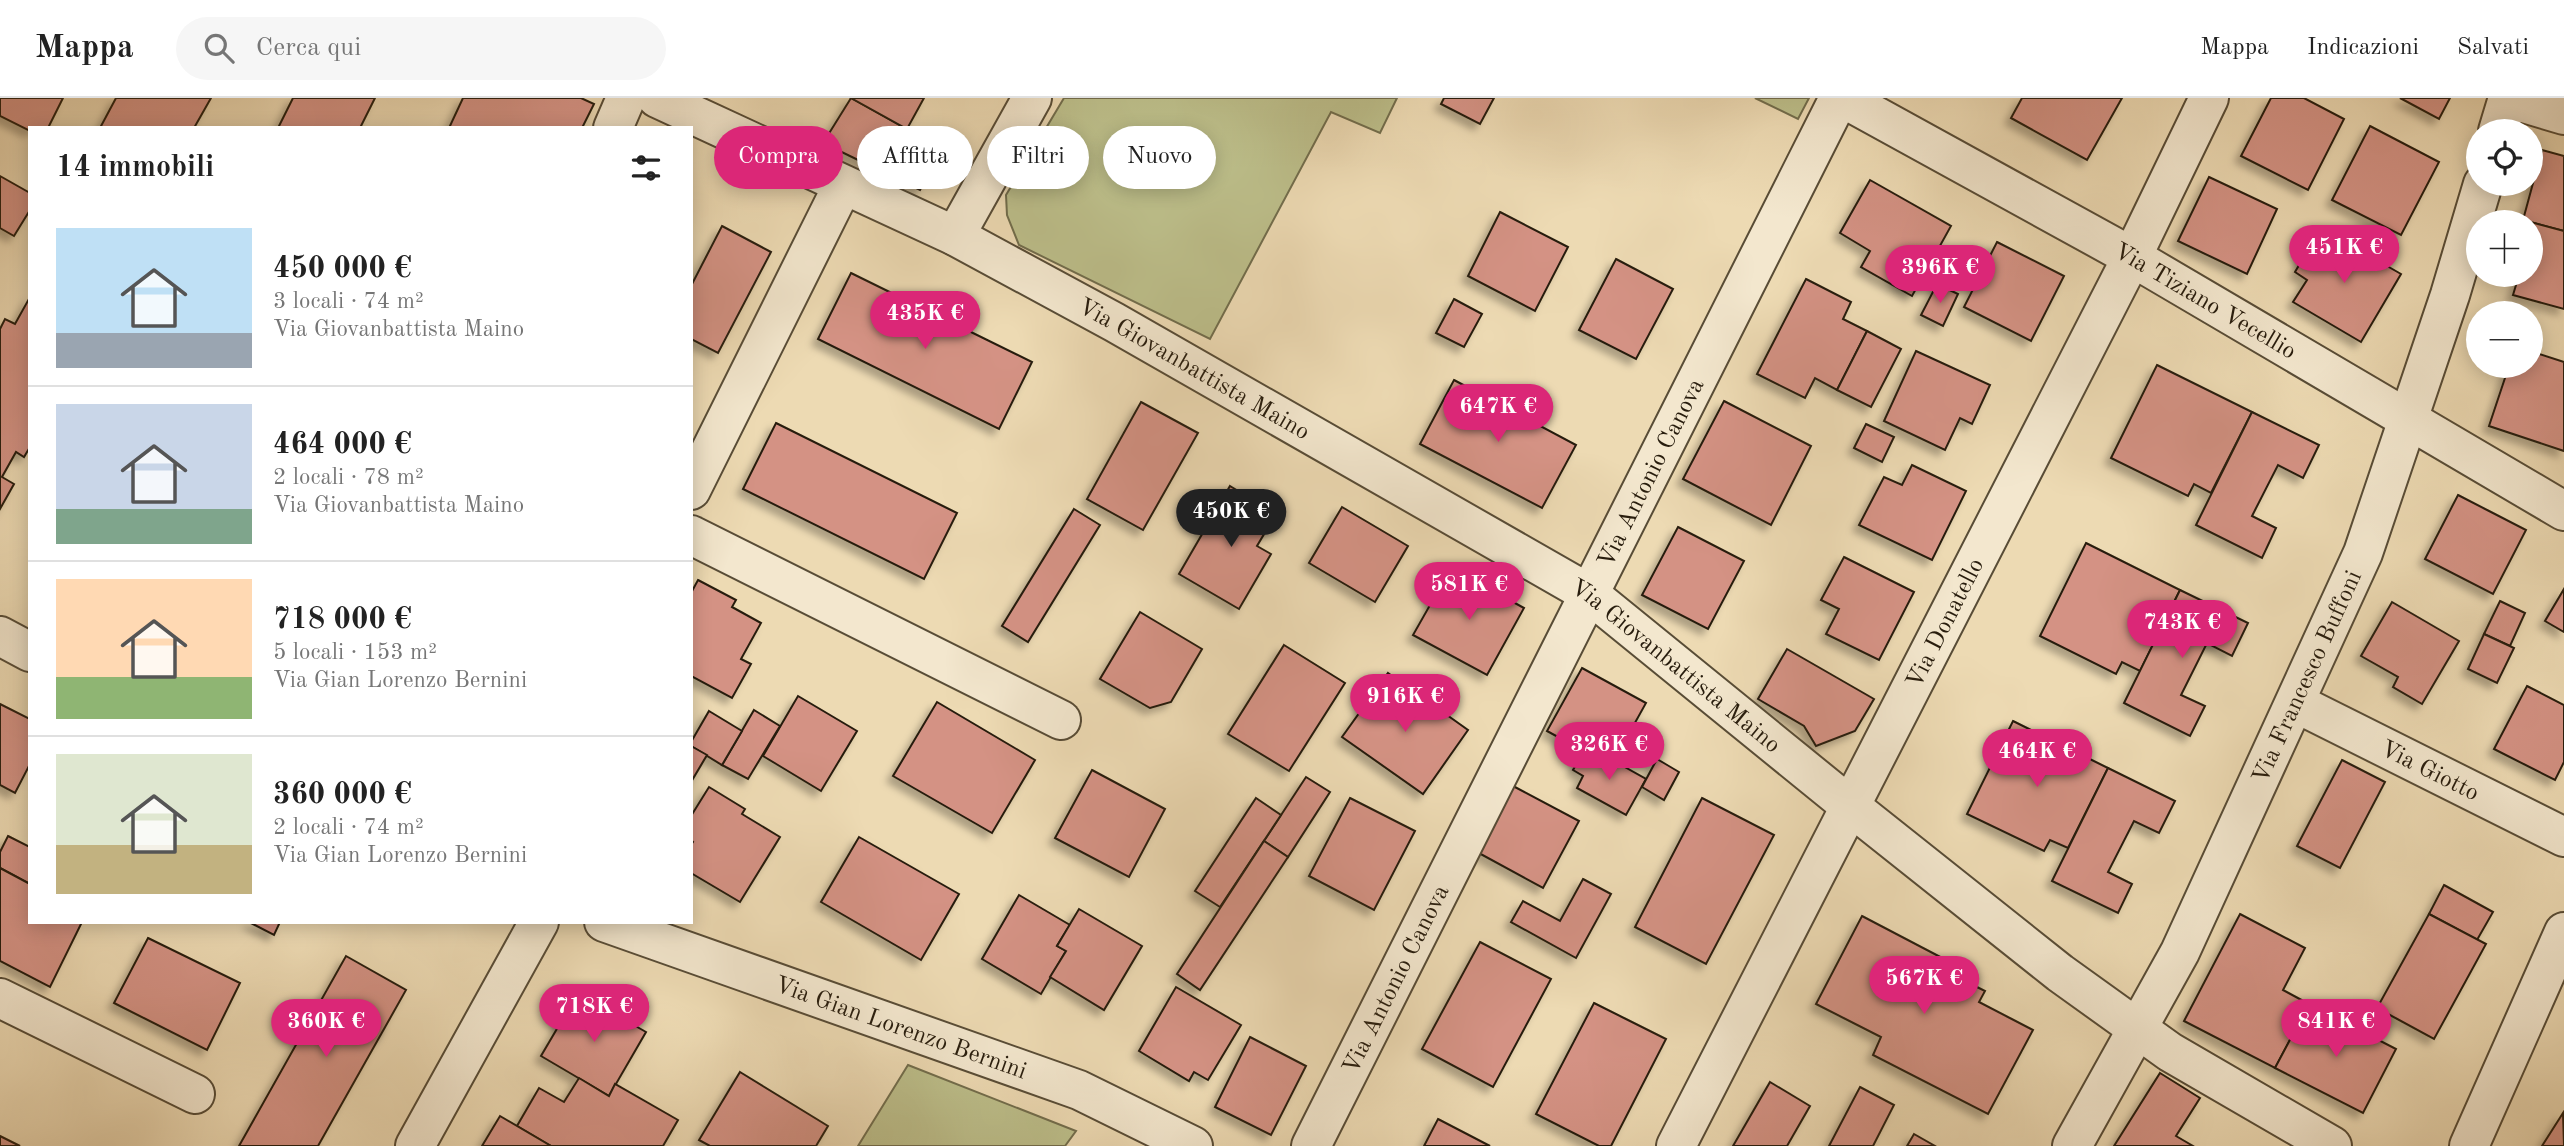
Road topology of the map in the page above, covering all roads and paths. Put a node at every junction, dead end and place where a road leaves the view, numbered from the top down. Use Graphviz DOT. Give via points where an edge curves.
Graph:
graph roads {
  1 [pos="626,98"];
  2 [pos="657,98"];
  3 [pos="1032,98"];
  4 [pos="1841,98"];
  5 [pos="2209,98"];
  6 [pos="2508,98"];
  7 [pos="2564,115"];
  8 [pos="2502,119"];
  9 [pos="614,126"];
  10 [pos="717,126"];
  11 [pos="843,185"];
  12 [pos="841,189"];
  13 [pos="2479,196"];
  14 [pos="956,236"];
  15 [pos="2132,257"];
  16 [pos="2409,418"];
  17 [pos="693,486"];
  18 [pos="2564,511"];
  19 [pos="693,536"];
  20 [pos="1588,593"];
  21 [pos="0,636"];
  22 [pos="28,651"];
  23 [pos="2296,703"];
  24 [pos="1061,720"];
  25 [pos="1850,806"];
  26 [pos="2564,838"];
  27 [pos="538,924"];
  28 [pos="610,924"];
  29 [pos="2564,932"];
  30 [pos="0,998"];
  31 [pos="2137,1028"];
  32 [pos="195,1094"];
  33 [pos="415,1146"];
  34 [pos="1192,1146"];
  35 [pos="1311,1146"];
  36 [pos="1676,1146"];
  37 [pos="2072,1146"];
  38 [pos="2332,1146"];
  39 [pos="2469,1146"];
  1 -- 9 [label="street"];
  2 -- 10 [label="street, Via Giovanbattista Maino"];
  3 -- 14 [label="street"];
  4 -- 15 [label="street, Via Tiziano Vecellio"];
  4 -- 20 [label="street, Via Antonio Canova"];
  5 -- 15 [label="street, Via Donatello"];
  6 -- 7 [label="street"];
  6 -- 8 [label="street"];
  11 -- 14 [label="street, Via Giovanbattista Maino"];
  12 -- 17 [label="street"];
  13 -- 16 [label="street, Via Francesco Buffoni"];
  14 -- 20 [label="street, Via Giovanbattista Maino"];
  15 -- 16 [label="street, Via Tiziano Vecellio"];
  15 -- 25 [label="street, Via Donatello"];
  16 -- 18 [label="street, Via Tiziano Vecellio"];
  16 -- 23 [label="street, Via Francesco Buffoni" via="2363,553"];
  19 -- 24 [label="street"];
  20 -- 25 [label="street, Via Giovanbattista Maino"];
  20 -- 35 [label="street, Via Antonio Canova"];
  21 -- 22 [label="street"];
  23 -- 26 [label="street, Via Giotto"];
  23 -- 31 [label="street, Via Francesco Buffoni" via="2180,952"];
  25 -- 31 [label="street, Via Giovanbattista Maino" via="2060,973"];
  25 -- 36 [label="street, Via Donatello"];
  27 -- 33 [label="street"];
  28 -- 34 [label="street, Via Gian Lorenzo Bernini" via="1079,1090"];
  29 -- 39 [label="street"];
  30 -- 32 [label="street"];
  31 -- 37 [label="street, Via Francesco Buffoni"];
  31 -- 38 [label="street, Via Giovanbattista Maino"];
}
